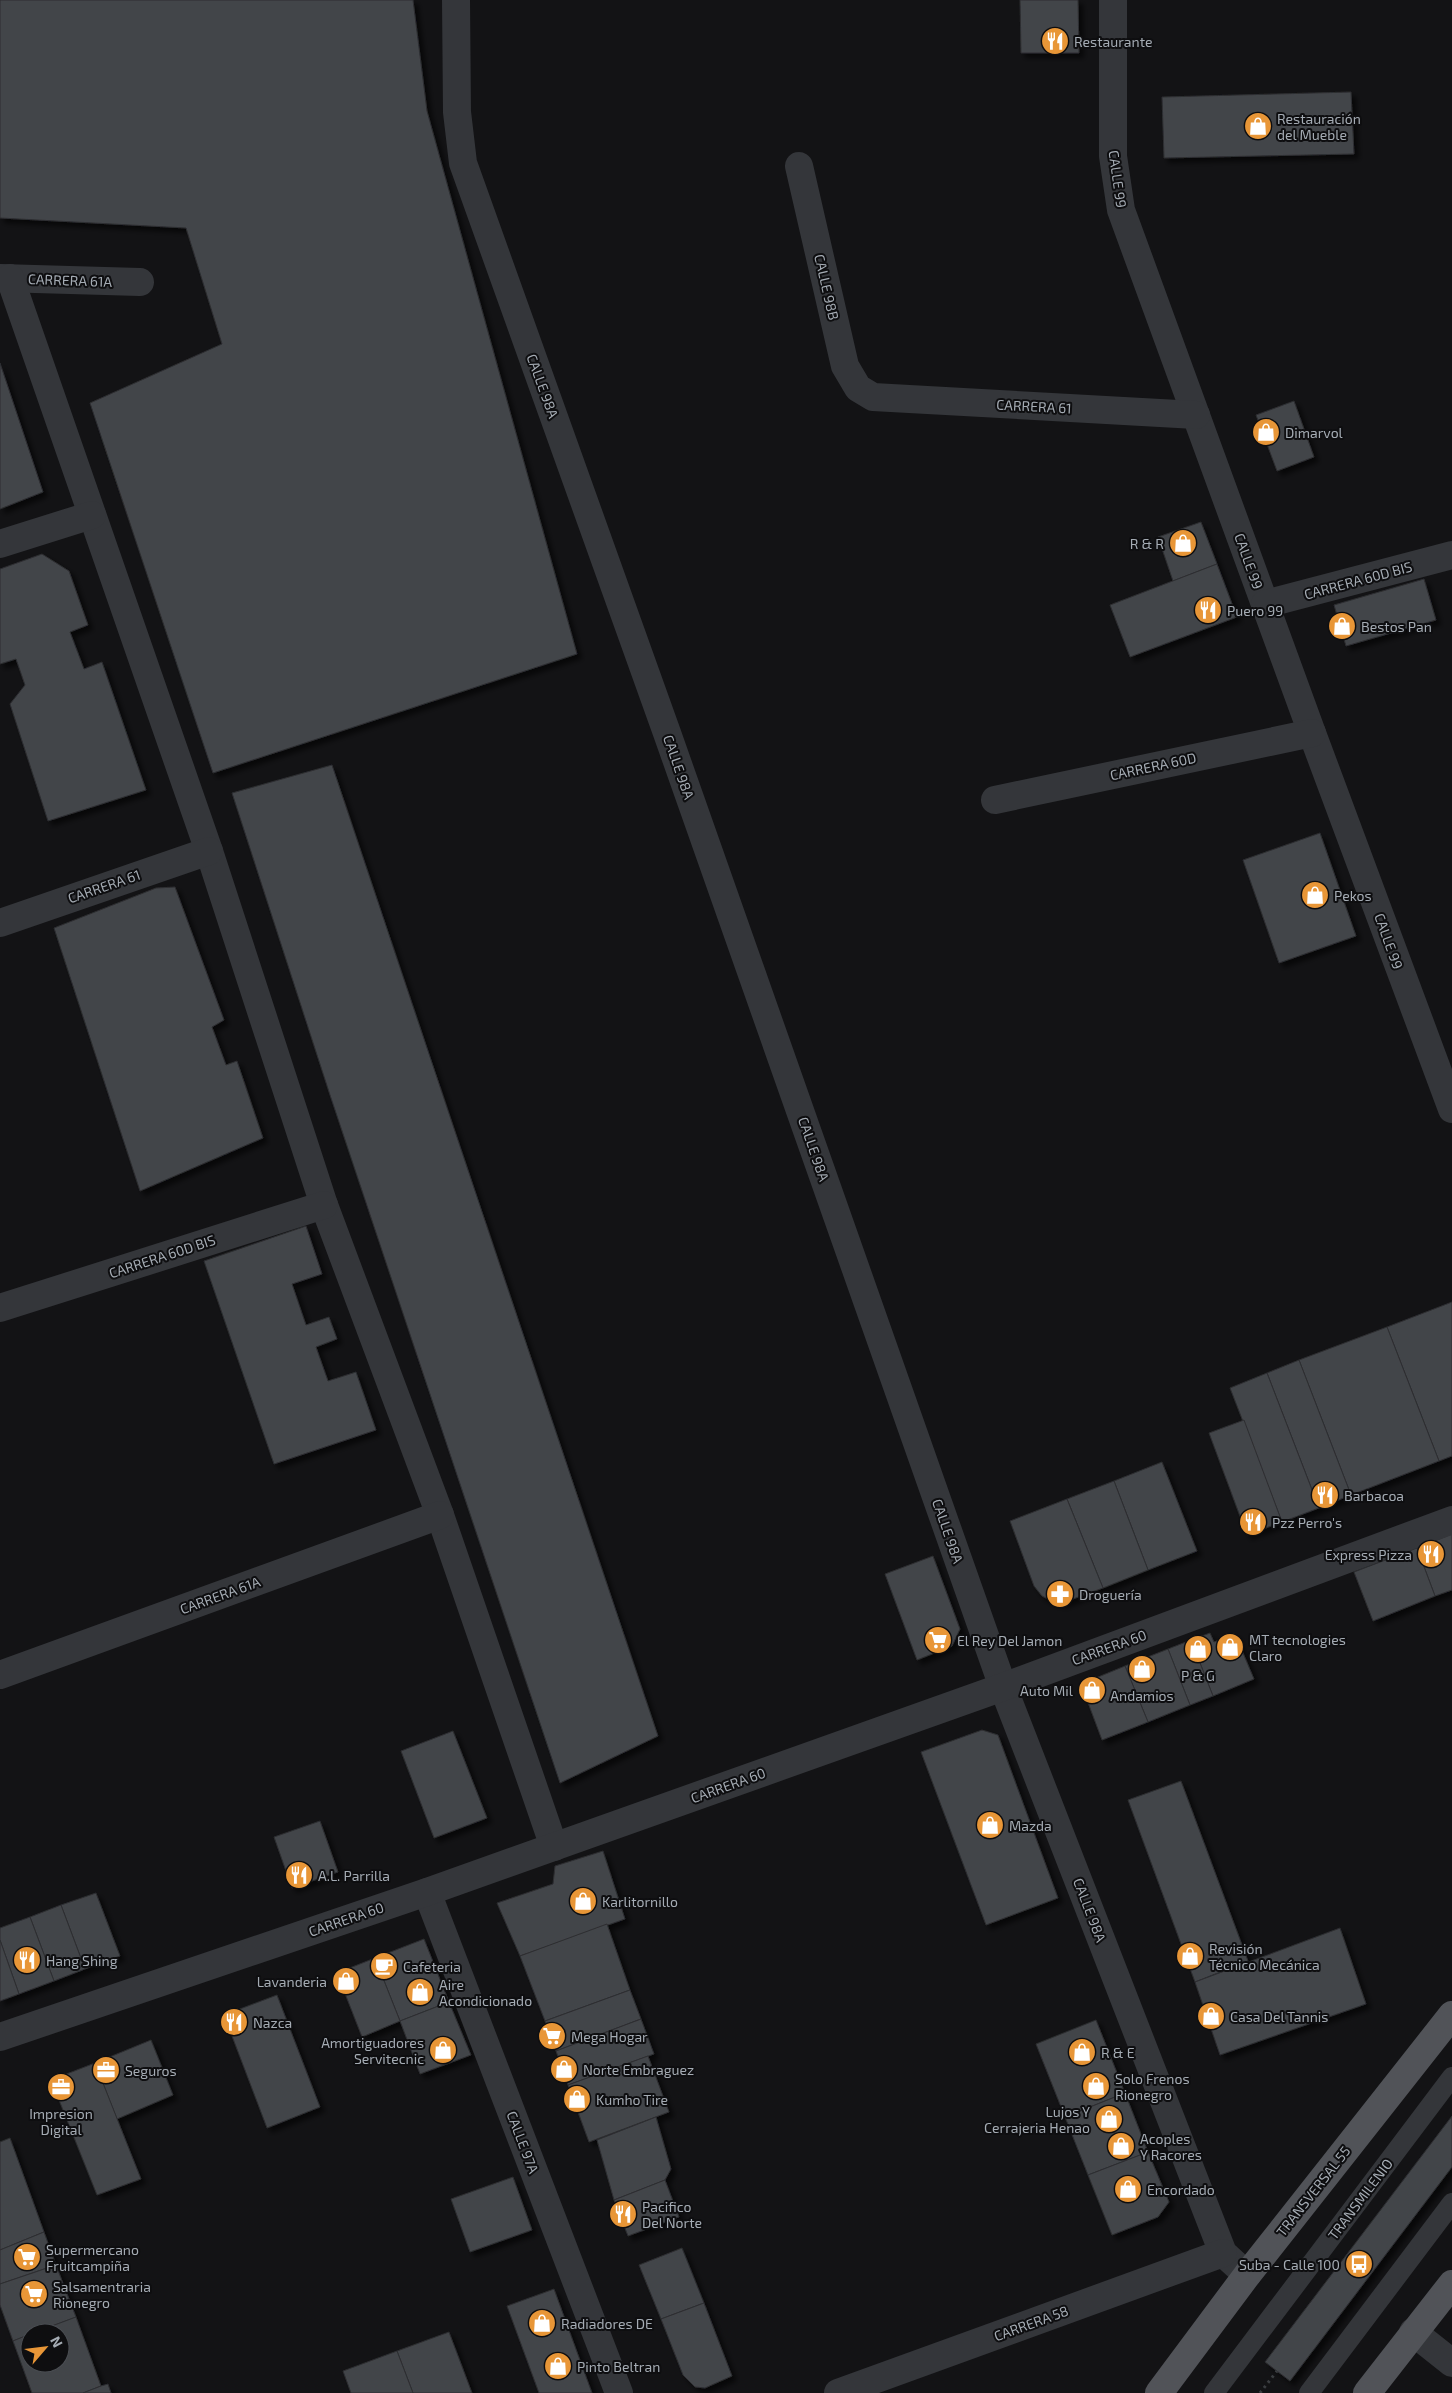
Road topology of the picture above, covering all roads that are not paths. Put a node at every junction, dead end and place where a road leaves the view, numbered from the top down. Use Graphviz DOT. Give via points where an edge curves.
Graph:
graph roads {
  1 [pos="456,0"];
  2 [pos="1113,0"];
  3 [pos="798,166"];
  4 [pos="5,278"];
  5 [pos="140,282"];
  6 [pos="873,397"];
  7 [pos="1196,415"];
  8 [pos="92,515"];
  9 [pos="0,544"];
  10 [pos="1452,555"];
  11 [pos="1265,604"];
  12 [pos="1312,733"];
  13 [pos="995,800"];
  14 [pos="208,851"];
  15 [pos="0,923"];
  16 [pos="1452,1109"];
  17 [pos="324,1205"];
  18 [pos="0,1308"];
  19 [pos="440,1515"];
  20 [pos="1452,1520"];
  21 [pos="0,1676"];
  22 [pos="1003,1687"];
  23 [pos="554,1847"];
  24 [pos="427,1892"];
  25 [pos="1452,2014"];
  26 [pos="0,2037"];
  27 [pos="1452,2077"];
  28 [pos="1452,2203"];
  29 [pos="1223,2253"];
  30 [pos="1246,2275"];
  31 [pos="1452,2284"];
  32 [pos="1413,2332"];
  33 [pos="1452,2363"];
  34 [pos="618,2393"];
  35 [pos="838,2393"];
  36 [pos="1159,2393"];
  37 [pos="1214,2393"];
  38 [pos="1309,2393"];
  39 [pos="1367,2393"];
  1 -- 22 [label="street, CALLE 98A" via="457,112 463,163 671,742"];
  2 -- 7 [label="street, CALLE 99" via="1113,156 1116,187 1121,210"];
  3 -- 6 [label="street, CALLE 98B" via="845,366 858,388"];
  4 -- 5 [label="street, CARRERA 61A"];
  4 -- 8 [label="street"];
  6 -- 7 [label="street, CARRERA 61"];
  7 -- 11 [label="street, CALLE 99"];
  8 -- 9 [label="street"];
  8 -- 14 [label="street"];
  10 -- 11 [label="street, CARRERA 60D BIS"];
  11 -- 12 [label="street, CALLE 99"];
  12 -- 13 [label="street, CARRERA 60D"];
  12 -- 16 [label="street, CALLE 99"];
  14 -- 15 [label="street, CARRERA 61"];
  14 -- 17 [label="street"];
  17 -- 18 [label="street, CARRERA 60D BIS"];
  17 -- 19 [label="street"];
  19 -- 21 [label="street, CARRERA 61A"];
  19 -- 23 [label="street"];
  20 -- 22 [label="street, CARRERA 60"];
  22 -- 23 [label="street, CARRERA 60"];
  22 -- 29 [label="street, CALLE 98A"];
  23 -- 24 [label="street, CARRERA 60"];
  24 -- 26 [label="street, CARRERA 60"];
  24 -- 34 [label="street, CALLE 97A"];
  25 -- 30 [label="main road, TRANSVERSAL 55"];
  27 -- 37 [label="lane, TRANSMILENIO"];
  28 -- 38 [label="lane"];
  29 -- 30 [label="street, CALLE 98A"];
  29 -- 35 [label="street, CARRERA 58"];
  30 -- 36 [label="main road, TRANSVERSAL 55"];
  31 -- 32 [label="main road"];
  32 -- 33 [label="street"];
  32 -- 39 [label="main road"];
}
